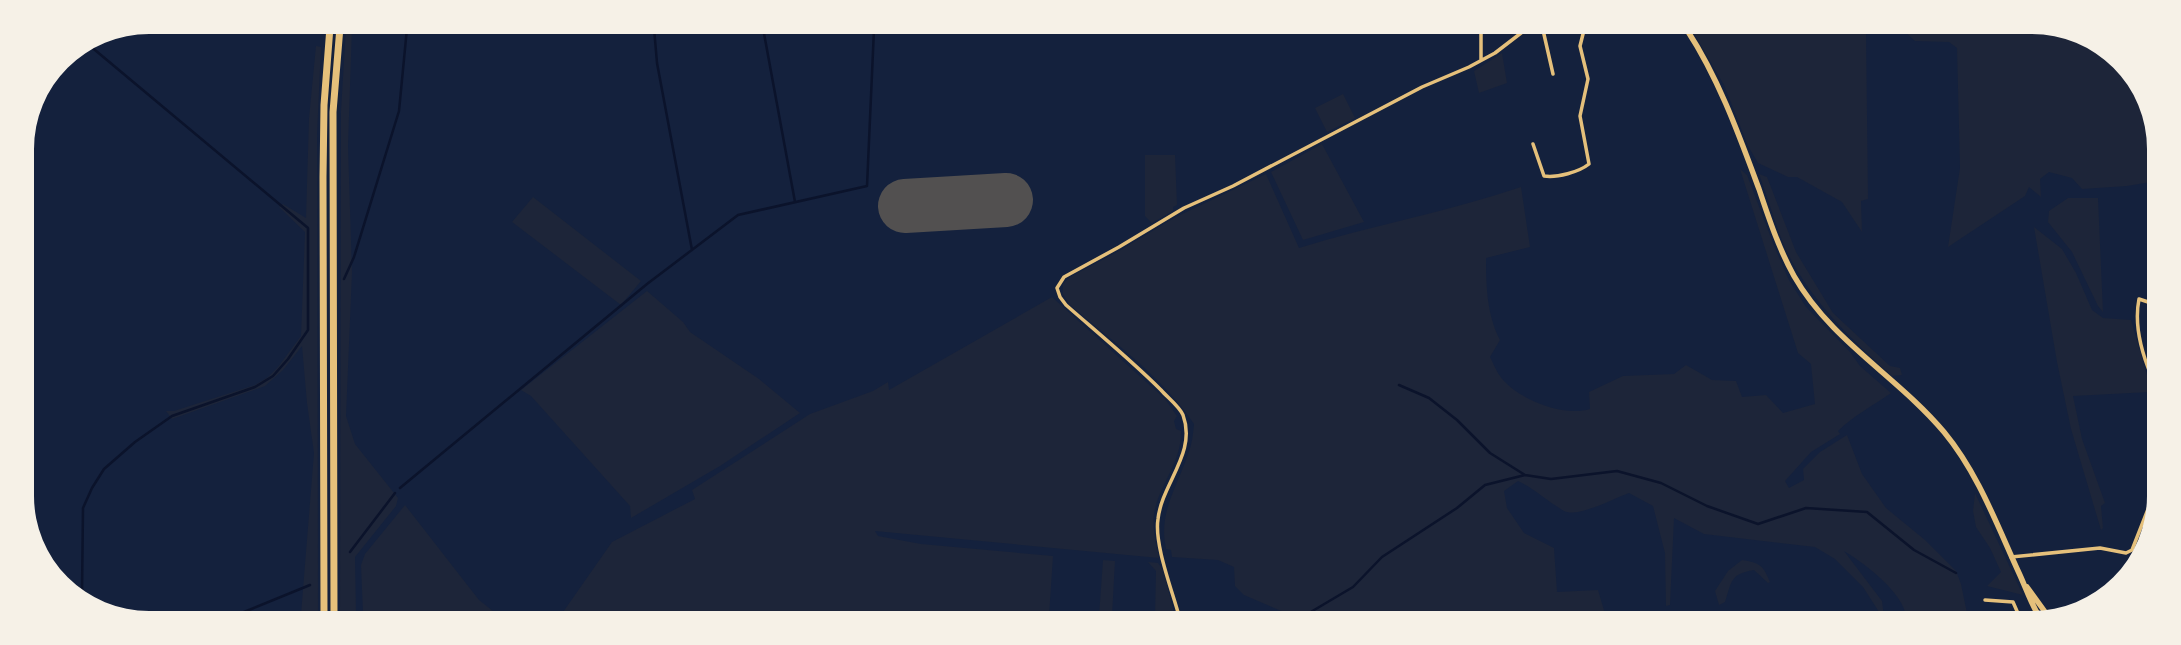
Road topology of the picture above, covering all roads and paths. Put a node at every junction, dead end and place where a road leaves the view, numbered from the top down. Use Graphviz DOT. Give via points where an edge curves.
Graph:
graph roads {
  1 [pos="329,34"];
  2 [pos="339,34"];
  3 [pos="1481,34"];
  4 [pos="1520,34"];
  5 [pos="1543,34"];
  6 [pos="1583,34"];
  7 [pos="1689,34"];
  8 [pos="1481,60"];
  9 [pos="1553,74"];
  10 [pos="1533,144"];
  11 [pos="2147,302"];
  12 [pos="2147,365"];
  13 [pos="2144,518"];
  14 [pos="2011,557"];
  15 [pos="2020,575"];
  16 [pos="1985,600"];
  17 [pos="2044,610"];
  18 [pos="324,611"];
  19 [pos="334,611"];
  20 [pos="1178,611"];
  21 [pos="2017,611"];
  22 [pos="2037,611"];
  1 -- 18 [label="highway" via="324,105 323,177"];
  2 -- 19 [label="highway" via="333,112"];
  3 -- 8 [label="street"];
  4 -- 8 [label="street"];
  5 -- 9 [label="street"];
  6 -- 10 [label="street" via="1580,46 1588,79 1580,116 1590,164 1552,177 1544,176"];
  7 -- 14 [label="main road" via="1731,116 1779,245 1795,277 1814,307 1838,334 1944,432 1980,488"];
  8 -- 20 [label="street" via="1422,86 1233,186 1184,208 1064,277 1057,288 1066,305 1149,378 1182,414 1186,428 1182,458 1160,506 1157,520 1158,539"];
  11 -- 12 [label="street" via="2139,299 2135,315"];
  13 -- 14 [label="street" via="2132,550 2126,554 2100,548"];
  14 -- 15 [label="main road"];
  15 -- 17 [label="main road"];
  15 -- 22 [label="main road"];
  16 -- 21 [label="street" via="2013,602"];
}
